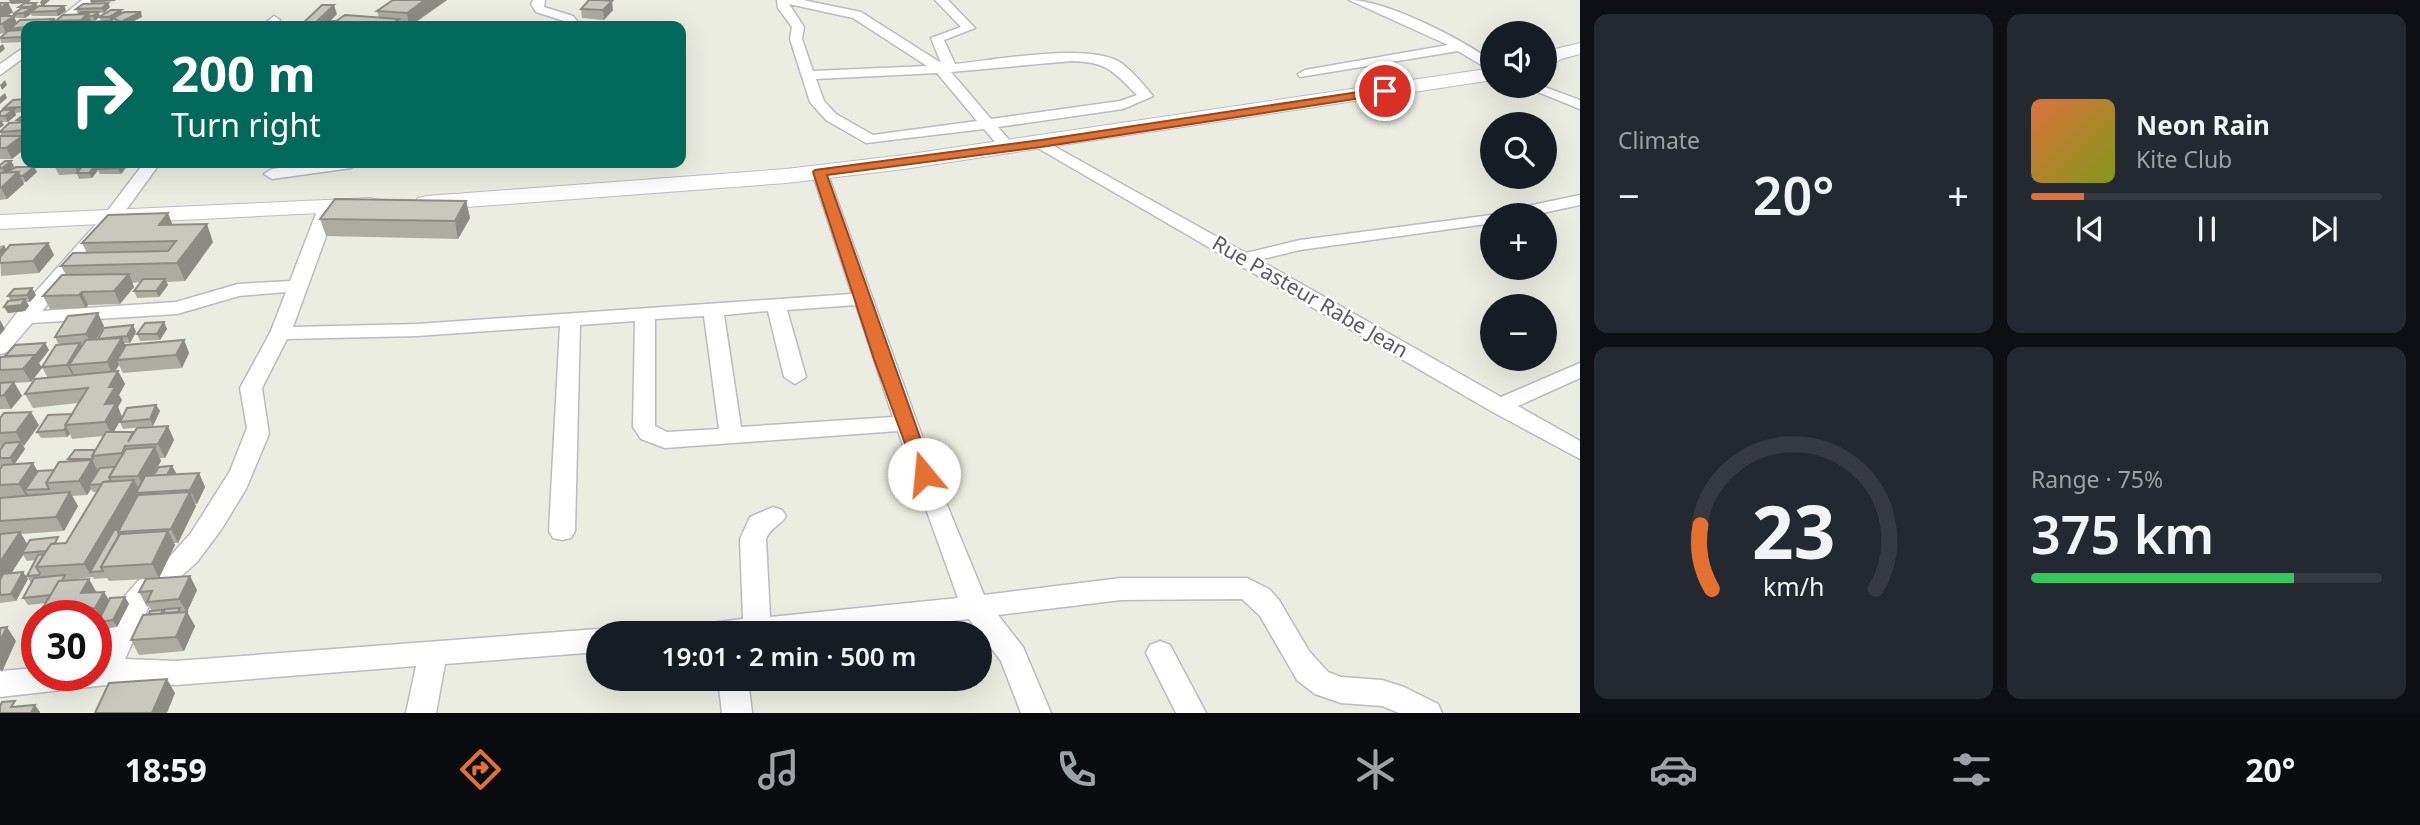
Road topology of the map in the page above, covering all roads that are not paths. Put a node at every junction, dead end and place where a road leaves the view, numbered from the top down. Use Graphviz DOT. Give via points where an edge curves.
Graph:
graph roads {
  1 [pos="89,0"];
  2 [pos="539,0"];
  3 [pos="785,0"];
  4 [pos="941,0"];
  5 [pos="1355,0"];
  6 [pos="63,21"];
  7 [pos="571,21"];
  8 [pos="1457,47"];
  9 [pos="1580,48"];
  10 [pos="21,54"];
  11 [pos="1557,54"];
  12 [pos="1480,60"];
  13 [pos="946,68"];
  14 [pos="0,71"];
  15 [pos="1305,74"];
  16 [pos="807,75"];
  17 [pos="1480,76"];
  18 [pos="1557,96"];
  19 [pos="1580,105"];
  20 [pos="987,123"];
  21 [pos="1041,144"];
  22 [pos="1008,148"];
  23 [pos="148,168"];
  24 [pos="315,168"];
  25 [pos="820,172"];
  26 [pos="272,174"];
  27 [pos="1580,200"];
  28 [pos="1557,205"];
  29 [pos="328,206"];
  30 [pos="112,217"];
  31 [pos="1480,220"];
  32 [pos="0,222"];
  33 [pos="1243,259"];
  34 [pos="296,286"];
  35 [pos="862,299"];
  36 [pos="776,305"];
  37 [pos="712,309"];
  38 [pos="645,313"];
  39 [pos="23,318"];
  40 [pos="570,318"];
  41 [pos="280,333"];
  42 [pos="0,348"];
  43 [pos="1580,370"];
  44 [pos="795,377"];
  45 [pos="1499,406"];
  46 [pos="908,423"];
  47 [pos="731,436"];
  48 [pos="1580,451"];
  49 [pos="773,516"];
  50 [pos="562,531"];
  51 [pos="976,608"];
  52 [pos="757,621"];
  53 [pos="864,621"];
  54 [pos="586,642"];
  55 [pos="112,645"];
  56 [pos="433,653"];
  57 [pos="1160,653"];
  58 [pos="112,673"];
  59 [pos="21,682"];
  60 [pos="0,684"];
  61 [pos="734,691"];
  62 [pos="421,713"];
  63 [pos="737,713"];
  64 [pos="1036,713"];
  65 [pos="1191,713"];
  66 [pos="1427,713"];
  1 -- 6 [label="street"];
  2 -- 7 [label="street" via="540,9"];
  3 -- 13 [label="street" via="857,15"];
  3 -- 16 [label="street" via="784,8 798,27 796,39"];
  4 -- 13 [label="street" via="969,28 937,38"];
  5 -- 8 [label="street"];
  8 -- 12 [label="street"];
  8 -- 15 [label="street"];
  9 -- 11 [label="main road"];
  10 -- 14 [label="street"];
  13 -- 16 [label="street"];
  13 -- 20 [label="street"];
  13 -- 20 [label="street" via="1097,58 1115,65 1146,96 1123,105"];
  16 -- 20 [label="street" via="823,110 871,140"];
  17 -- 21 [label="main road"];
  18 -- 19 [label="street"];
  20 -- 22 [label="street"];
  21 -- 22 [label="main road"];
  21 -- 33 [label="street, Rue Pasteur Rabe Jean"];
  22 -- 25 [label="main road"];
  23 -- 30 [label="street"];
  24 -- 26 [label="street"];
  25 -- 29 [label="main road"];
  25 -- 35 [label="street"];
  27 -- 28 [label="street"];
  29 -- 30 [label="main road"];
  29 -- 34 [label="street"];
  30 -- 32 [label="main road"];
  30 -- 39 [label="street"];
  31 -- 33 [label="street" via="1300,245"];
  33 -- 45 [label="street, Rue Pasteur Rabe Jean"];
  34 -- 39 [label="street" via="238,290 177,308"];
  34 -- 41 [label="street"];
  35 -- 36 [label="street"];
  35 -- 46 [label="street"];
  36 -- 37 [label="street"];
  36 -- 44 [label="street"];
  37 -- 38 [label="street"];
  37 -- 47 [label="street"];
  38 -- 40 [label="street"];
  38 -- 47 [label="street" via="644,427 665,440"];
  39 -- 42 [label="street"];
  40 -- 41 [label="street" via="417,330"];
  40 -- 50 [label="street"];
  41 -- 55 [label="street" via="251,388 258,431 236,485 191,550 172,572 141,595"];
  43 -- 45 [label="street"];
  45 -- 48 [label="street, Rue Pasteur Rabe Jean"];
  46 -- 47 [label="street"];
  46 -- 51 [label="street"];
  49 -- 52 [label="street" via="758,524 753,539"];
  51 -- 53 [label="street"];
  51 -- 64 [label="street" via="1013,655"];
  51 -- 66 [label="street" via="1121,589 1247,588 1264,597 1303,666 1316,680 1329,688 1383,693"];
  54 -- 56 [label="street"];
  56 -- 58 [label="street" via="176,673"];
  56 -- 62 [label="street"];
  57 -- 65 [label="street"];
  59 -- 60 [label="street"];
  61 -- 63 [label="street"];
}
